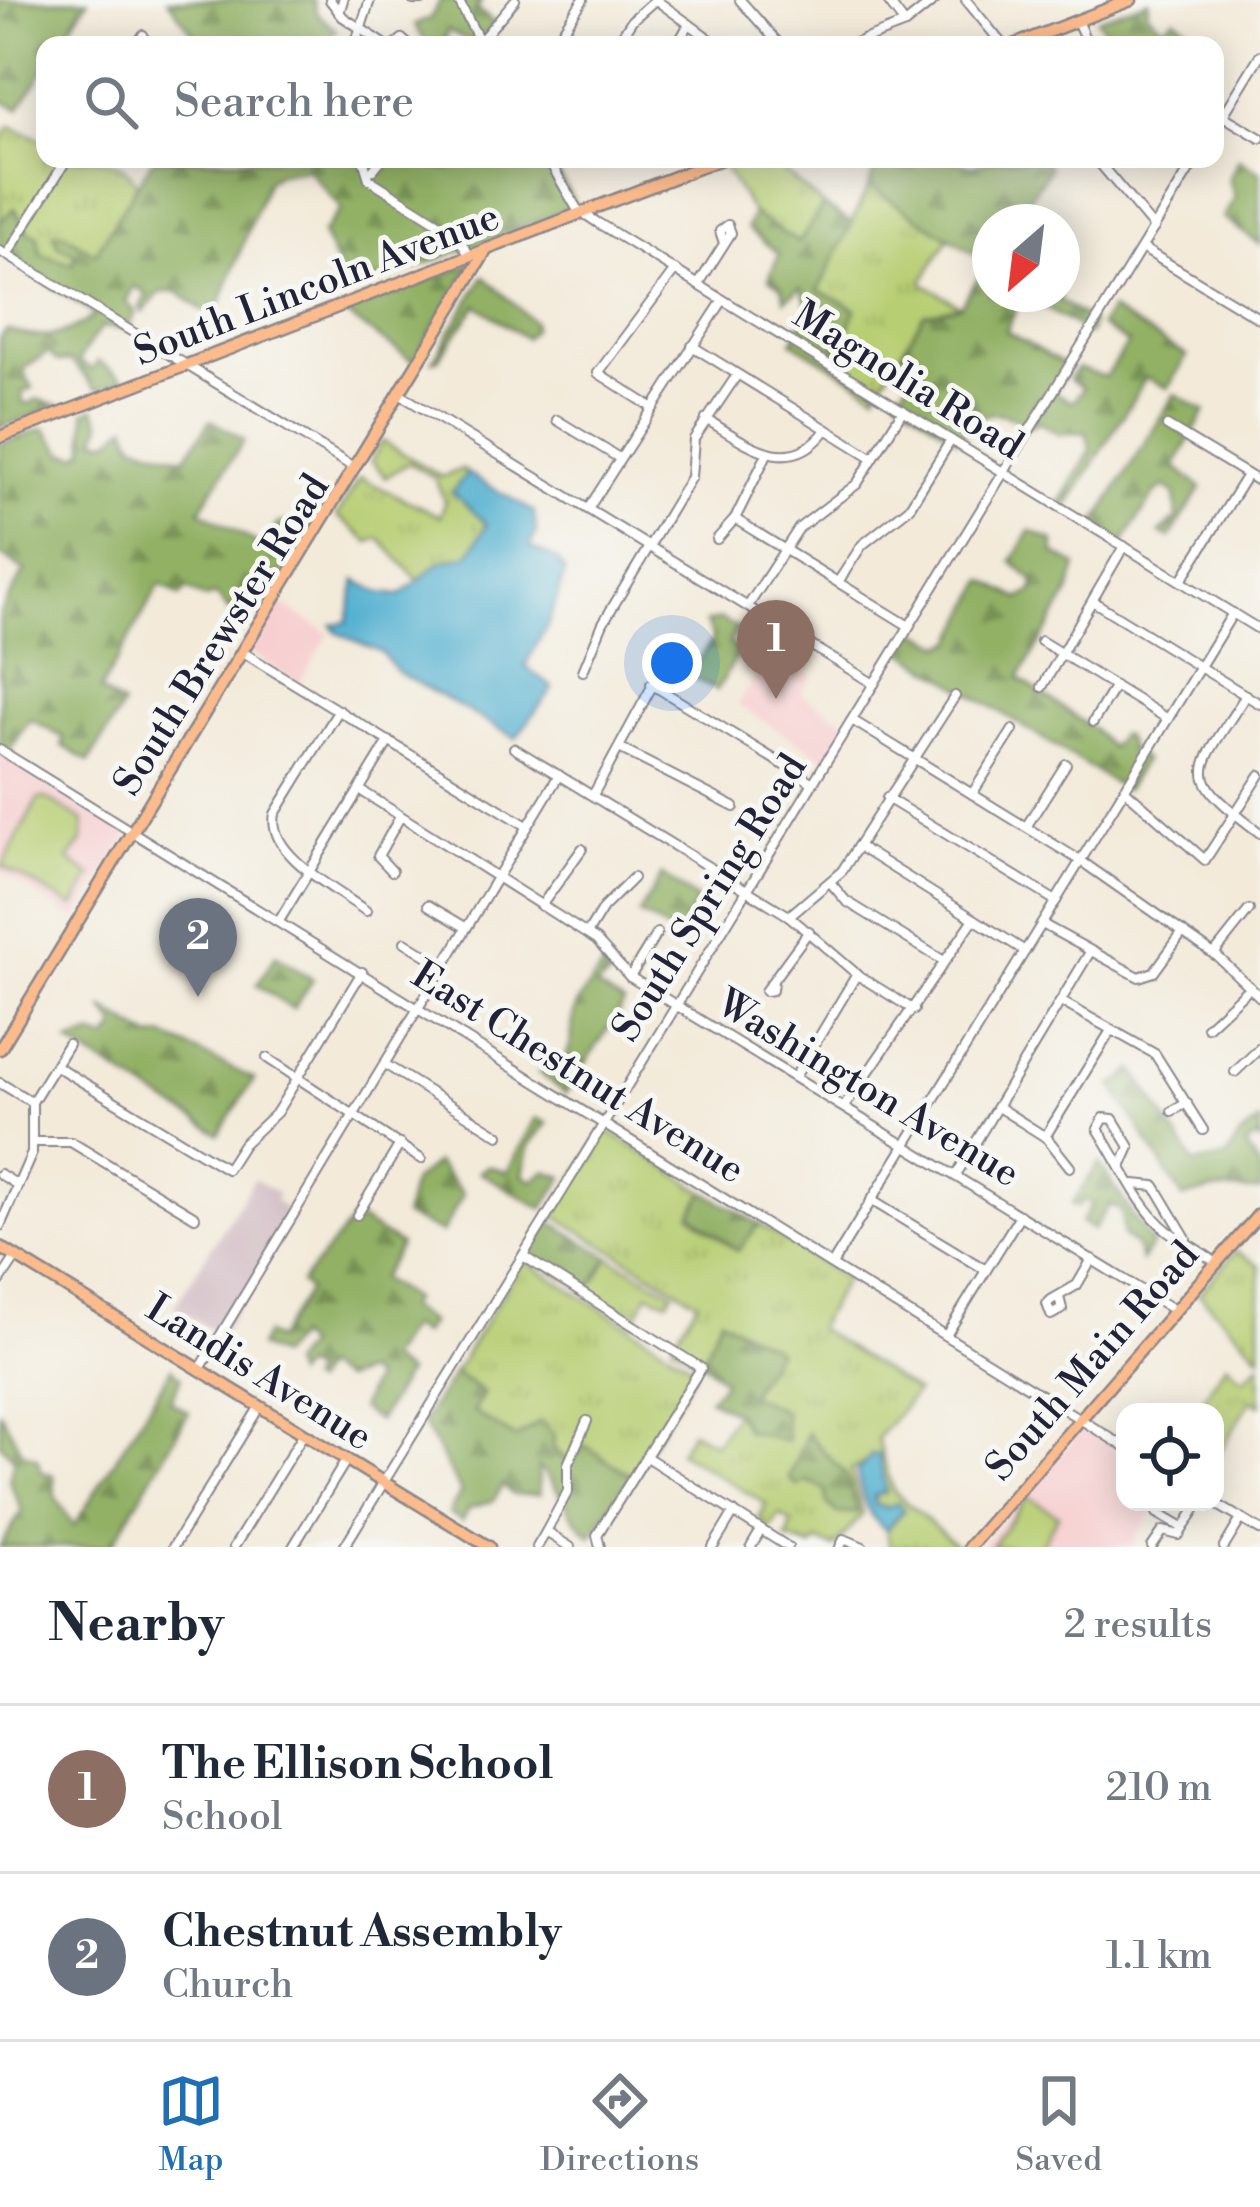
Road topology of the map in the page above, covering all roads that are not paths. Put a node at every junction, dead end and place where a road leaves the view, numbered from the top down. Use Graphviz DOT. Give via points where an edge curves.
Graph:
graph roads {
  1 [pos="330,0"];
  2 [pos="343,0"];
  3 [pos="370,0"];
  4 [pos="458,0"];
  5 [pos="515,0"];
  6 [pos="584,0"];
  7 [pos="655,0"];
  8 [pos="740,0"];
  9 [pos="886,0"];
  10 [pos="935,0"];
  11 [pos="967,0"];
  12 [pos="1131,0"];
  13 [pos="339,13"];
  14 [pos="1077,21"];
  15 [pos="689,24"];
  16 [pos="905,24"];
  17 [pos="363,27"];
  18 [pos="360,36"];
  19 [pos="374,36"];
  20 [pos="476,36"];
  21 [pos="486,36"];
  22 [pos="559,36"];
  23 [pos="622,36"];
  24 [pos="682,36"];
  25 [pos="706,36"];
  26 [pos="772,36"];
  27 [pos="874,36"];
  28 [pos="996,36"];
  29 [pos="1038,36"];
  30 [pos="1084,36"];
  31 [pos="1260,55"];
  32 [pos="1224,114"];
  33 [pos="1224,117"];
  34 [pos="1260,138"];
  35 [pos="61,168"];
  36 [pos="366,168"];
  37 [pos="554,168"];
  38 [pos="697,168"];
  39 [pos="1104,168"];
  40 [pos="1191,168"];
  41 [pos="582,212"];
  42 [pos="1154,228"];
  43 [pos="724,243"];
  44 [pos="1142,248"];
  45 [pos="487,249"];
  46 [pos="4,253"];
  47 [pos="470,256"];
  48 [pos="675,271"];
  49 [pos="698,285"];
  50 [pos="723,300"];
  51 [pos="1260,320"];
  52 [pos="692,346"];
  53 [pos="187,365"];
  54 [pos="737,375"];
  55 [pos="401,395"];
  56 [pos="650,406"];
  57 [pos="903,410"];
  58 [pos="706,419"];
  59 [pos="557,420"];
  60 [pos="1167,426"];
  61 [pos="826,430"];
  62 [pos="0,437"];
  63 [pos="951,440"];
  64 [pos="767,454"];
  65 [pos="620,458"];
  66 [pos="873,458"];
  67 [pos="356,469"];
  68 [pos="1004,472"];
  69 [pos="1247,475"];
  70 [pos="1260,482"];
  71 [pos="589,508"];
  72 [pos="735,519"];
  73 [pos="717,538"];
  74 [pos="649,545"];
  75 [pos="1124,546"];
  76 [pos="784,549"];
  77 [pos="1181,581"];
  78 [pos="838,582"];
  79 [pos="1094,602"];
  80 [pos="748,607"];
  81 [pos="1233,613"];
  82 [pos="909,626"];
  83 [pos="1260,629"];
  84 [pos="1041,641"];
  85 [pos="692,650"];
  86 [pos="244,653"];
  87 [pos="1062,654"];
  88 [pos="1200,667"];
  89 [pos="583,671"];
  90 [pos="651,684"];
  91 [pos="874,684"];
  92 [pos="1115,686"];
  93 [pos="1042,687"];
  94 [pos="1246,695"];
  95 [pos="955,696"];
  96 [pos="1260,704"];
  97 [pos="339,710"];
  98 [pos="1168,719"];
  99 [pos="852,720"];
  100 [pos="1093,722"];
  101 [pos="1013,730"];
  102 [pos="389,741"];
  103 [pos="518,749"];
  104 [pos="621,749"];
  105 [pos="0,750"];
  106 [pos="913,758"];
  107 [pos="1066,764"];
  108 [pos="559,775"];
  109 [pos="1260,775"];
  110 [pos="813,783"];
  111 [pos="360,790"];
  112 [pos="1124,790"];
  113 [pos="972,794"];
  114 [pos="592,795"];
  115 [pos="887,798"];
  116 [pos="734,807"];
  117 [pos="1236,814"];
  118 [pos="400,817"];
  119 [pos="527,826"];
  120 [pos="1026,827"];
  121 [pos="133,832"];
  122 [pos="1260,833"];
  123 [pos="858,846"];
  124 [pos="582,849"];
  125 [pos="1081,861"];
  126 [pos="311,869"];
  127 [pos="392,872"];
  128 [pos="495,878"];
  129 [pos="634,878"];
  130 [pos="830,882"];
  131 [pos="747,890"];
  132 [pos="1056,902"];
  133 [pos="428,904"];
  134 [pos="541,906"];
  135 [pos="1249,910"];
  136 [pos="366,911"];
  137 [pos="789,916"];
  138 [pos="974,919"];
  139 [pos="279,921"];
  140 [pos="1042,924"];
  141 [pos="465,927"];
  142 [pos="809,931"];
  143 [pos="1183,932"];
  144 [pos="657,933"];
  145 [pos="587,934"];
  146 [pos="405,943"];
  147 [pos="1025,951"];
  148 [pos="1090,952"];
  149 [pos="1214,954"];
  150 [pos="944,961"];
  151 [pos="442,964"];
  152 [pos="362,972"];
  153 [pos="857,974"];
  154 [pos="630,976"];
  155 [pos="772,981"];
  156 [pos="1251,987"];
  157 [pos="1260,997"];
  158 [pos="1062,1002"];
  159 [pos="677,1005"];
  160 [pos="421,1009"];
  161 [pos="914,1010"];
  162 [pos="1208,1027"];
  163 [pos="1110,1032"];
  164 [pos="68,1044"];
  165 [pos="1260,1048"];
  166 [pos="0,1049"];
  167 [pos="267,1058"];
  168 [pos="56,1066"];
  169 [pos="386,1066"];
  170 [pos="1235,1072"];
  171 [pos="298,1076"];
  172 [pos="795,1077"];
  173 [pos="0,1082"];
  174 [pos="32,1102"];
  175 [pos="1186,1103"];
  176 [pos="844,1107"];
  177 [pos="998,1107"];
  178 [pos="1172,1111"];
  179 [pos="357,1113"];
  180 [pos="605,1122"];
  181 [pos="1203,1130"];
  182 [pos="499,1135"];
  183 [pos="1045,1137"];
  184 [pos="33,1142"];
  185 [pos="400,1144"];
  186 [pos="905,1144"];
  187 [pos="421,1159"];
  188 [pos="1122,1166"];
  189 [pos="1070,1167"];
  190 [pos="0,1174"];
  191 [pos="956,1175"];
  192 [pos="16,1184"];
  193 [pos="1134,1184"];
  194 [pos="871,1200"];
  195 [pos="357,1214"];
  196 [pos="1020,1215"];
  197 [pos="195,1217"];
  198 [pos="1258,1218"];
  199 [pos="0,1226"];
  200 [pos="1187,1240"];
  201 [pos="0,1246"];
  202 [pos="523,1256"];
  203 [pos="16,1257"];
  204 [pos="1092,1259"];
  205 [pos="1215,1262"];
  206 [pos="833,1263"];
  207 [pos="986,1270"];
  208 [pos="0,1281"];
  209 [pos="1059,1297"];
  210 [pos="1174,1310"];
  211 [pos="947,1334"];
  212 [pos="200,1369"];
  213 [pos="260,1406"];
  214 [pos="1082,1418"];
  215 [pos="587,1421"];
  216 [pos="304,1433"];
  217 [pos="1116,1441"];
  218 [pos="648,1458"];
  219 [pos="347,1460"];
  220 [pos="384,1482"];
  221 [pos="1224,1508"];
  222 [pos="1194,1511"];
  223 [pos="734,1513"];
  224 [pos="1156,1513"];
  225 [pos="1241,1519"];
  226 [pos="1172,1522"];
  227 [pos="1184,1528"];
  228 [pos="761,1530"];
  229 [pos="1260,1530"];
  230 [pos="1163,1531"];
  231 [pos="546,1532"];
  232 [pos="857,1545"];
  233 [pos="173,1547"];
  234 [pos="234,1547"];
  235 [pos="293,1547"];
  236 [pos="344,1547"];
  237 [pos="489,1547"];
  238 [pos="537,1547"];
  239 [pos="570,1547"];
  240 [pos="600,1547"];
  241 [pos="713,1547"];
  242 [pos="751,1547"];
  243 [pos="788,1547"];
  244 [pos="840,1547"];
  245 [pos="969,1547"];
  246 [pos="1152,1547"];
  247 [pos="1224,1547"];
  1 -- 13 [label="street"];
  2 -- 13 [label="street"];
  3 -- 17 [label="street"];
  4 -- 20 [label="street"];
  5 -- 21 [label="street"];
  6 -- 22 [label="street"];
  7 -- 15 [label="street"];
  7 -- 23 [label="street"];
  8 -- 26 [label="street"];
  9 -- 16 [label="street"];
  10 -- 16 [label="street"];
  11 -- 28 [label="street"];
  12 -- 14 [label="main road"];
  13 -- 17 [label="street"];
  14 -- 29 [label="main road"];
  14 -- 30 [label="street"];
  15 -- 24 [label="street"];
  15 -- 25 [label="street"];
  16 -- 27 [label="street"];
  17 -- 18 [label="street"];
  17 -- 19 [label="street"];
  31 -- 32 [label="street"];
  33 -- 34 [label="street"];
  35 -- 46 [label="street"];
  36 -- 47 [label="street" via="369,179 455,234"];
  37 -- 41 [label="street, Magnolia Road"];
  38 -- 41 [label="main road, South Lincoln Avenue"];
  39 -- 42 [label="street"];
  40 -- 42 [label="street, South Spring Road"];
  41 -- 45 [label="main road, South Lincoln Avenue"];
  41 -- 48 [label="street, Magnolia Road"];
  42 -- 44 [label="street, South Spring Road"];
  43 -- 49 [label="street"];
  44 -- 51 [label="street"];
  44 -- 68 [label="street, South Spring Road"];
  45 -- 47 [label="main road, South Lincoln Avenue"];
  45 -- 55 [label="main road, South Brewster Road"];
  46 -- 53 [label="street"];
  47 -- 53 [label="main road, South Lincoln Avenue"];
  48 -- 49 [label="street, Magnolia Road"];
  48 -- 56 [label="street" via="598,373"];
  49 -- 50 [label="street, Magnolia Road"];
  50 -- 52 [label="street"];
  50 -- 57 [label="street, Magnolia Road"];
  52 -- 54 [label="street"];
  52 -- 56 [label="street"];
  53 -- 62 [label="main road, South Lincoln Avenue"];
  53 -- 67 [label="street"];
  54 -- 58 [label="street"];
  54 -- 61 [label="street"];
  55 -- 67 [label="main road, South Brewster Road"];
  55 -- 71 [label="street"];
  56 -- 65 [label="street"];
  57 -- 63 [label="street, Magnolia Road"];
  57 -- 66 [label="street"];
  58 -- 64 [label="street"];
  58 -- 74 [label="street" via="693,443 691,477"];
  59 -- 65 [label="street"];
  60 -- 69 [label="street"];
  61 -- 64 [label="street" via="800,453"];
  61 -- 66 [label="street"];
  63 -- 68 [label="street, Magnolia Road"];
  63 -- 78 [label="street" via="909,508 862,545"];
  64 -- 72 [label="street"];
  65 -- 71 [label="street"];
  66 -- 76 [label="street" via="857,484 801,525"];
  67 -- 86 [label="main road, South Brewster Road"];
  68 -- 75 [label="street, Magnolia Road"];
  68 -- 82 [label="street, South Spring Road"];
  69 -- 70 [label="street"];
  69 -- 77 [label="street"];
  71 -- 74 [label="street"];
  72 -- 73 [label="street"];
  72 -- 76 [label="street"];
  74 -- 80 [label="street"];
  74 -- 89 [label="street"];
  75 -- 77 [label="street, Magnolia Road"];
  75 -- 79 [label="street"];
  76 -- 78 [label="street"];
  76 -- 80 [label="street"];
  77 -- 81 [label="street, Magnolia Road"];
  78 -- 82 [label="street"];
  79 -- 87 [label="street"];
  79 -- 88 [label="street"];
  80 -- 91 [label="street"];
  81 -- 83 [label="street, Magnolia Road"];
  81 -- 88 [label="street"];
  82 -- 91 [label="street, South Spring Road"];
  84 -- 87 [label="street"];
  85 -- 90 [label="street" via="672,652"];
  86 -- 97 [label="street"];
  86 -- 121 [label="main road, South Brewster Road"];
  87 -- 92 [label="street"];
  87 -- 93 [label="street"];
  88 -- 94 [label="street"];
  88 -- 98 [label="street"];
  90 -- 104 [label="street"];
  90 -- 110 [label="street"];
  91 -- 99 [label="street, South Spring Road"];
  92 -- 98 [label="street"];
  92 -- 100 [label="street"];
  94 -- 96 [label="street"];
  94 -- 117 [label="street" via="1204,768 1209,794"];
  95 -- 106 [label="street"];
  97 -- 102 [label="street"];
  97 -- 126 [label="street" via="273,822 283,851"];
  98 -- 112 [label="street"];
  99 -- 106 [label="street"];
  99 -- 110 [label="street, South Spring Road"];
  101 -- 113 [label="street"];
  102 -- 111 [label="street"];
  102 -- 119 [label="street"];
  103 -- 108 [label="street"];
  104 -- 114 [label="street"];
  104 -- 116 [label="street"];
  105 -- 121 [label="street, East Chestnut Avenue"];
  106 -- 113 [label="street"];
  106 -- 115 [label="street"];
  107 -- 120 [label="street"];
  108 -- 114 [label="street"];
  108 -- 119 [label="street"];
  109 -- 117 [label="street"];
  110 -- 131 [label="street, South Spring Road"];
  111 -- 118 [label="street, Washington Avenue"];
  111 -- 126 [label="street"];
  112 -- 117 [label="street" via="1207,860"];
  112 -- 125 [label="street"];
  113 -- 120 [label="street"];
  114 -- 131 [label="street"];
  115 -- 123 [label="street"];
  115 -- 132 [label="street"];
  117 -- 122 [label="street"];
  118 -- 127 [label="street" via="378,856"];
  118 -- 128 [label="street, Washington Avenue"];
  119 -- 128 [label="street"];
  120 -- 125 [label="street"];
  121 -- 139 [label="street, East Chestnut Avenue"];
  121 -- 166 [label="main road, South Brewster Road"];
  123 -- 130 [label="street"];
  123 -- 138 [label="street"];
  124 -- 134 [label="street"];
  125 -- 132 [label="street"];
  125 -- 143 [label="street"];
  126 -- 136 [label="street"];
  126 -- 139 [label="street"];
  128 -- 134 [label="street, Washington Avenue"];
  128 -- 141 [label="street"];
  129 -- 145 [label="street"];
  130 -- 137 [label="street"];
  130 -- 150 [label="street" via="846,902"];
  131 -- 137 [label="street"];
  131 -- 159 [label="street, South Spring Road"];
  132 -- 140 [label="street"];
  133 -- 141 [label="street"];
  134 -- 145 [label="street, Washington Avenue"];
  135 -- 149 [label="street"];
  137 -- 142 [label="street"];
  138 -- 147 [label="street"];
  138 -- 150 [label="street"];
  139 -- 152 [label="street, East Chestnut Avenue"];
  140 -- 147 [label="street"];
  140 -- 148 [label="street"];
  141 -- 151 [label="street"];
  142 -- 153 [label="street"];
  142 -- 155 [label="street" via="766,992"];
  143 -- 148 [label="street" via="1146,976"];
  143 -- 149 [label="street"];
  144 -- 154 [label="street"];
  145 -- 154 [label="street, Washington Avenue"];
  146 -- 151 [label="street"];
  147 -- 186 [label="street"];
  148 -- 158 [label="street"];
  149 -- 156 [label="street"];
  150 -- 161 [label="street"];
  151 -- 160 [label="street"];
  152 -- 160 [label="street, East Chestnut Avenue"];
  152 -- 171 [label="street"];
  153 -- 161 [label="street"];
  153 -- 172 [label="street"];
  154 -- 159 [label="street, Washington Avenue"];
  156 -- 157 [label="street"];
  156 -- 162 [label="street"];
  158 -- 163 [label="street"];
  158 -- 177 [label="street"];
  159 -- 172 [label="street, Washington Avenue"];
  159 -- 180 [label="street, South Spring Road"];
  160 -- 169 [label="street"];
  160 -- 180 [label="street, East Chestnut Avenue"];
  161 -- 176 [label="street"];
  163 -- 175 [label="street" via="1155,1054"];
  163 -- 183 [label="street"];
  164 -- 168 [label="street"];
  165 -- 170 [label="street"];
  167 -- 171 [label="street"];
  168 -- 171 [label="street" via="227,1169"];
  168 -- 174 [label="street"];
  169 -- 179 [label="street"];
  169 -- 182 [label="street"];
  171 -- 179 [label="street"];
  172 -- 176 [label="street, Washington Avenue"];
  173 -- 174 [label="street"];
  174 -- 184 [label="street"];
  175 -- 178 [label="street"];
  175 -- 181 [label="street"];
  176 -- 186 [label="street, Washington Avenue"];
  177 -- 183 [label="street"];
  177 -- 191 [label="street"];
  179 -- 185 [label="street"];
  179 -- 212 [label="street"];
  180 -- 202 [label="street, South Spring Road"];
  180 -- 206 [label="street, East Chestnut Avenue"];
  183 -- 189 [label="street"];
  184 -- 192 [label="street"];
  184 -- 197 [label="street" via="71,1142"];
  185 -- 187 [label="street"];
  185 -- 195 [label="street"];
  186 -- 191 [label="street, Washington Avenue"];
  186 -- 194 [label="street"];
  188 -- 188 [label="street" via="1129,1144 1104,1118 1098,1129"];
  188 -- 193 [label="street"];
  190 -- 192 [label="street"];
  191 -- 196 [label="street, Washington Avenue"];
  192 -- 199 [label="street"];
  193 -- 200 [label="street" via="1164,1228"];
  193 -- 200 [label="street" via="1155,1186"];
  194 -- 206 [label="street"];
  194 -- 207 [label="street"];
  196 -- 204 [label="street, Washington Avenue"];
  196 -- 207 [label="street"];
  198 -- 205 [label="main road, South Main Road"];
  200 -- 205 [label="street"];
  201 -- 203 [label="main road, Landis Avenue"];
  202 -- 218 [label="street" via="699,1365"];
  202 -- 220 [label="street, South Spring Road"];
  203 -- 208 [label="street"];
  203 -- 212 [label="main road, Landis Avenue"];
  204 -- 209 [label="street"];
  204 -- 210 [label="street, Washington Avenue"];
  205 -- 210 [label="main road, South Main Road"];
  206 -- 211 [label="street, East Chestnut Avenue"];
  207 -- 211 [label="street"];
  210 -- 214 [label="main road, South Main Road"];
  211 -- 214 [label="street, East Chestnut Avenue"];
  212 -- 213 [label="main road, Landis Avenue"];
  213 -- 216 [label="main road, Landis Avenue"];
  213 -- 233 [label="street"];
  214 -- 217 [label="street, East Chestnut Avenue"];
  214 -- 245 [label="main road, South Main Road"];
  215 -- 231 [label="street" via="568,1464 568,1491"];
  216 -- 219 [label="main road, Landis Avenue"];
  216 -- 234 [label="street"];
  218 -- 223 [label="street"];
  218 -- 240 [label="street" via="597,1535"];
  219 -- 220 [label="main road, Landis Avenue"];
  219 -- 235 [label="street"];
  220 -- 236 [label="street, South Spring Road"];
  220 -- 237 [label="main road, Landis Avenue"];
  221 -- 225 [label="street"];
  222 -- 227 [label="street"];
  223 -- 228 [label="street"];
  223 -- 241 [label="street"];
  224 -- 226 [label="street"];
  225 -- 229 [label="street"];
  225 -- 247 [label="street"];
  226 -- 227 [label="street"];
  226 -- 230 [label="street"];
  227 -- 230 [label="street" via="1176,1537"];
  228 -- 242 [label="street"];
  228 -- 243 [label="street"];
  230 -- 246 [label="street"];
  231 -- 238 [label="street"];
  231 -- 239 [label="street"];
  232 -- 244 [label="street" via="844,1539"];
}
